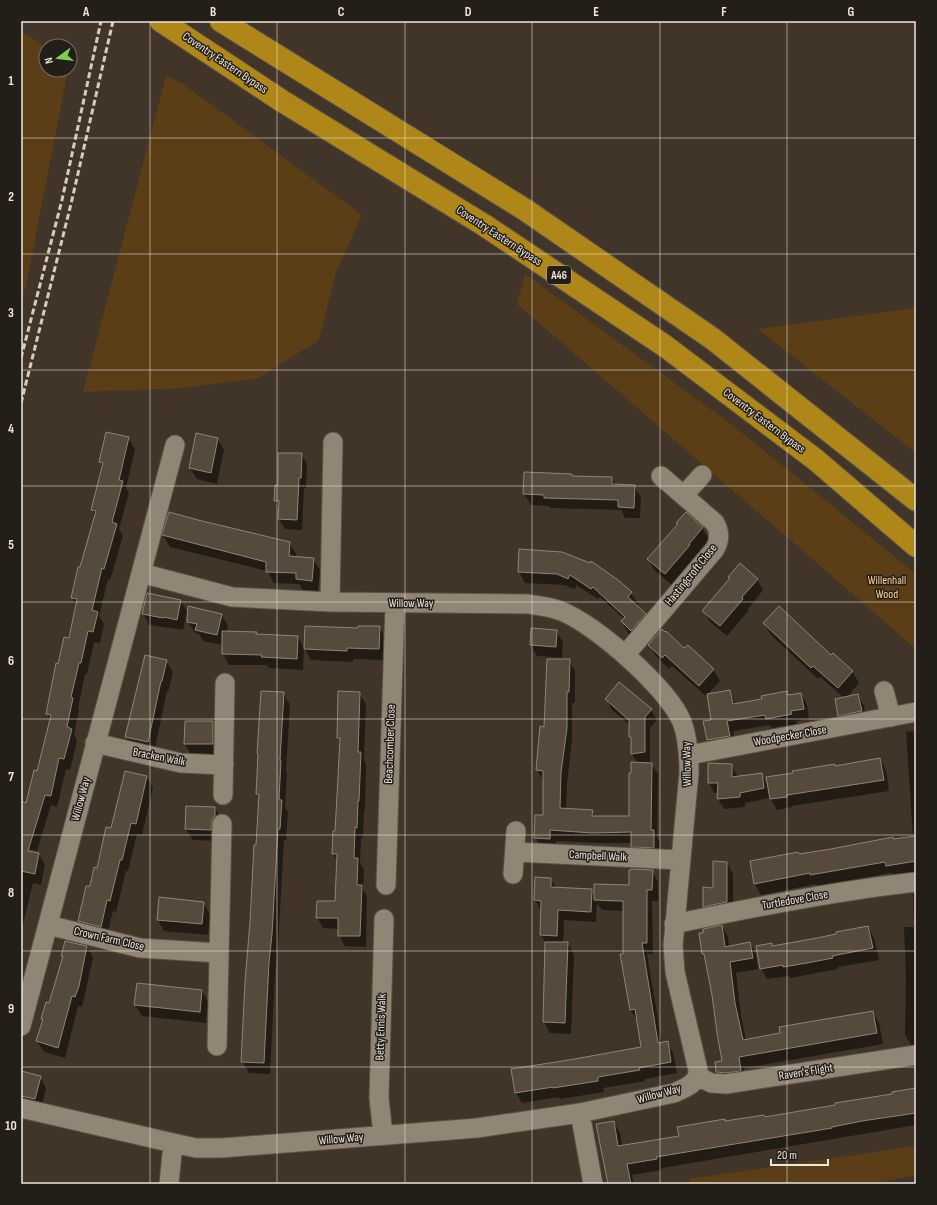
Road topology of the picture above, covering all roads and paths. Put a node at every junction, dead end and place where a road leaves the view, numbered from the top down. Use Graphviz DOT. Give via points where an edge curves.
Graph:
graph roads {
  1 [pos="161,21"];
  2 [pos="220,21"];
  3 [pos="333,442"];
  4 [pos="174,445"];
  5 [pos="702,475"];
  6 [pos="661,476"];
  7 [pos="684,496"];
  8 [pos="916,500"];
  9 [pos="916,546"];
  10 [pos="141,573"];
  11 [pos="330,602"];
  12 [pos="394,603"];
  13 [pos="625,655"];
  14 [pos="225,683"];
  15 [pos="884,690"];
  16 [pos="916,712"];
  17 [pos="891,717"];
  18 [pos="95,743"];
  19 [pos="689,755"];
  20 [pos="224,765"];
  21 [pos="223,795"];
  22 [pos="222,824"];
  23 [pos="516,831"];
  24 [pos="515,852"];
  25 [pos="680,860"];
  26 [pos="513,874"];
  27 [pos="916,882"];
  28 [pos="386,885"];
  29 [pos="384,919"];
  30 [pos="674,924"];
  31 [pos="48,925"];
  32 [pos="219,953"];
  33 [pos="21,1026"];
  34 [pos="217,1046"];
  35 [pos="916,1055"];
  36 [pos="698,1076"];
  37 [pos="21,1108"];
  38 [pos="580,1112"];
  39 [pos="383,1135"];
  40 [pos="173,1143"];
  41 [pos="169,1184"];
  42 [pos="592,1184"];
  1 -- 9 [label="highway, Coventry Eastern Bypass / A46" via="282,101 484,225 665,346 816,460"];
  2 -- 8 [label="highway" via="524,209 713,339"];
  3 -- 11 [label="street"];
  4 -- 10 [label="street, Willow Way"];
  5 -- 7 [label="street"];
  6 -- 7 [label="street, Hastingcroft Close"];
  7 -- 13 [label="street, Hastingcroft Close" via="715,523 719,533 717,544"];
  10 -- 11 [label="street, Willow Way" via="232,597"];
  10 -- 18 [label="street, Willow Way"];
  11 -- 12 [label="street, Willow Way"];
  12 -- 13 [label="street, Willow Way" via="547,606 576,618"];
  12 -- 28 [label="street, Beachcomber Close"];
  13 -- 19 [label="street, Willow Way" via="662,692 674,709 681,720"];
  14 -- 20 [label="street"];
  15 -- 17 [label="street"];
  16 -- 17 [label="street, Woodpecker Close"];
  17 -- 19 [label="street, Woodpecker Close"];
  18 -- 20 [label="street, Bracken Walk" via="180,763"];
  18 -- 31 [label="street, Willow Way"];
  19 -- 25 [label="street, Willow Way"];
  20 -- 21 [label="street"];
  22 -- 32 [label="street"];
  23 -- 24 [label="street"];
  24 -- 25 [label="street, Campbell Walk"];
  24 -- 26 [label="street"];
  25 -- 30 [label="street, Willow Way"];
  27 -- 30 [label="street, Turtledove Close" via="846,891"];
  29 -- 39 [label="street, Betty Ennis Walk" via="379,1098"];
  30 -- 36 [label="street, Willow Way" via="675,972"];
  31 -- 32 [label="street, Crown Farm Close" via="140,948"];
  31 -- 33 [label="street, Willow Way"];
  32 -- 34 [label="street"];
  35 -- 36 [label="street, Raven's Flight" via="726,1084 711,1083"];
  36 -- 38 [label="street, Willow Way" via="686,1088 674,1092"];
  37 -- 40 [label="street, Willow Way"];
  38 -- 39 [label="street, Willow Way" via="477,1128"];
  38 -- 42 [label="street"];
  39 -- 40 [label="street, Willow Way" via="222,1148 196,1148"];
  40 -- 41 [label="street"];
}
